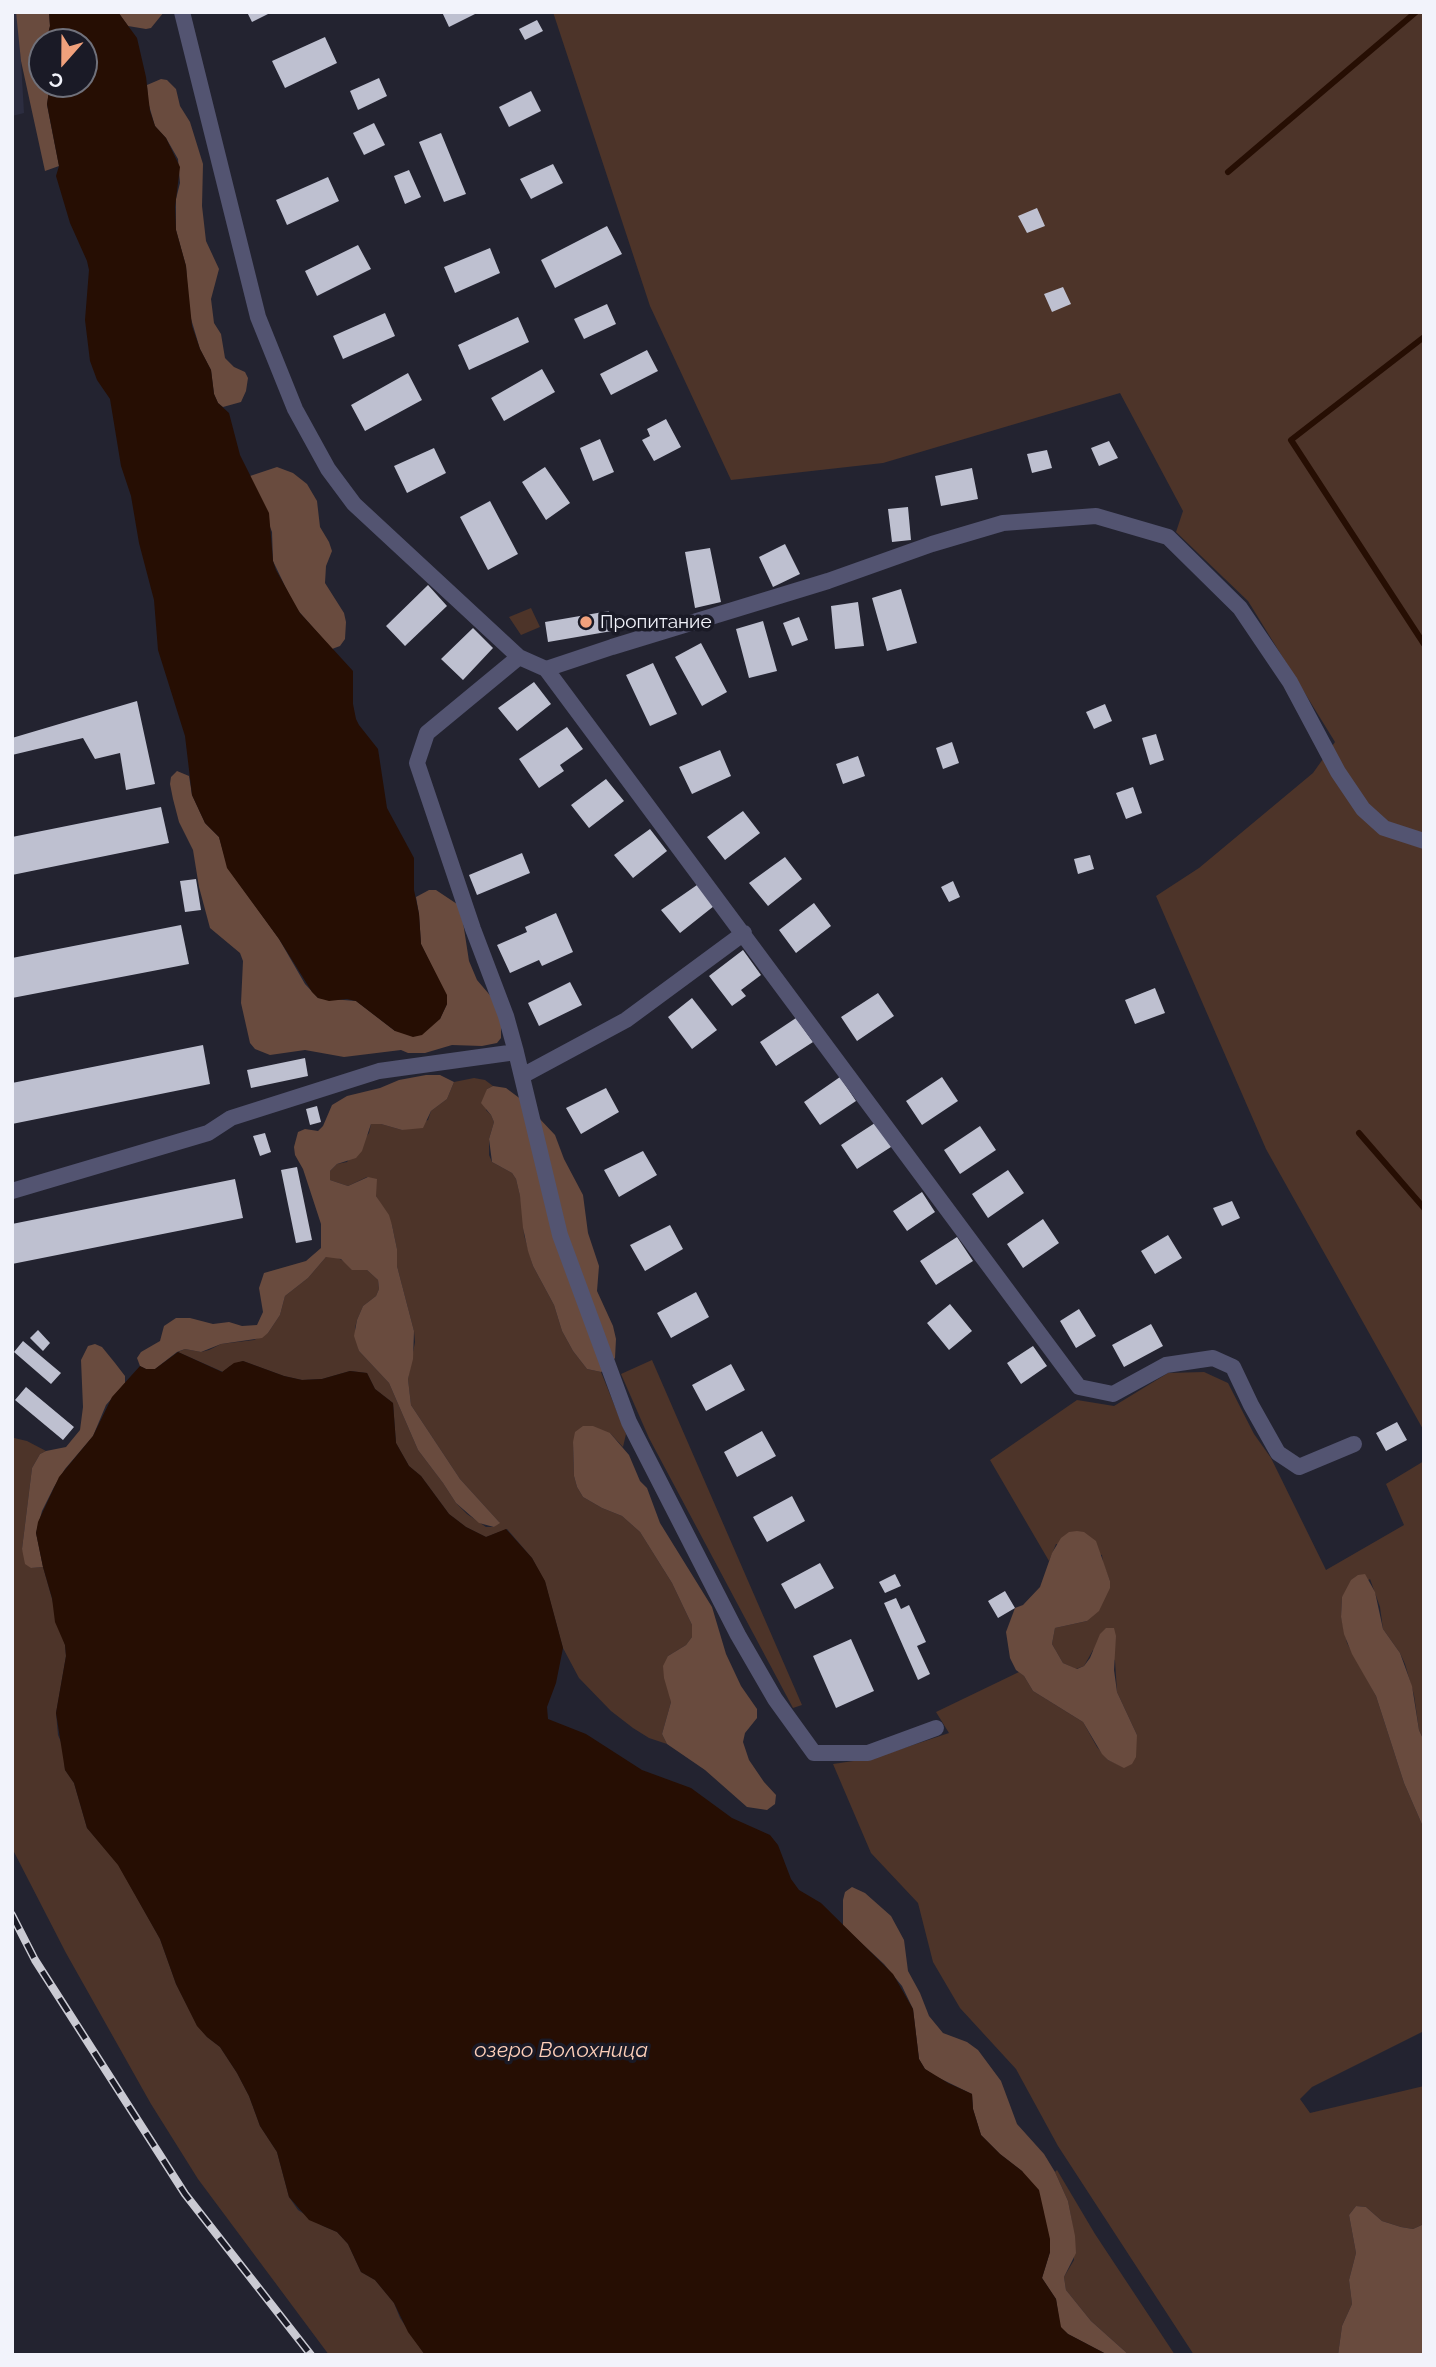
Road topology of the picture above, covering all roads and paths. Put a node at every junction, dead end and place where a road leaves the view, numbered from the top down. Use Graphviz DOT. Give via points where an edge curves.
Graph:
graph roads {
  1 [pos="182,12"];
  2 [pos="519,657"];
  3 [pos="547,669"];
  4 [pos="1424,841"];
  5 [pos="744,933"];
  6 [pos="516,1052"];
  7 [pos="522,1076"];
  8 [pos="12,1191"];
  9 [pos="1354,1444"];
  10 [pos="936,1728"];
  1 -- 2 [label="street" via="258,317 295,409 328,469 354,504"];
  2 -- 3 [label="street"];
  2 -- 6 [label="street" via="427,733 417,763"];
  3 -- 4 [label="street" via="1003,523 1096,516 1168,537 1240,608 1290,682 1363,809 1384,828"];
  3 -- 5 [label="street"];
  5 -- 7 [label="street" via="626,1020"];
  5 -- 9 [label="street" via="1079,1387 1113,1394 1166,1365 1213,1358 1233,1367 1278,1453 1299,1467"];
  6 -- 7 [label="street"];
  6 -- 8 [label="street" via="379,1071 231,1118 208,1133"];
  7 -- 10 [label="street" via="560,1235 629,1422 775,1699 814,1753 868,1753"];
}
